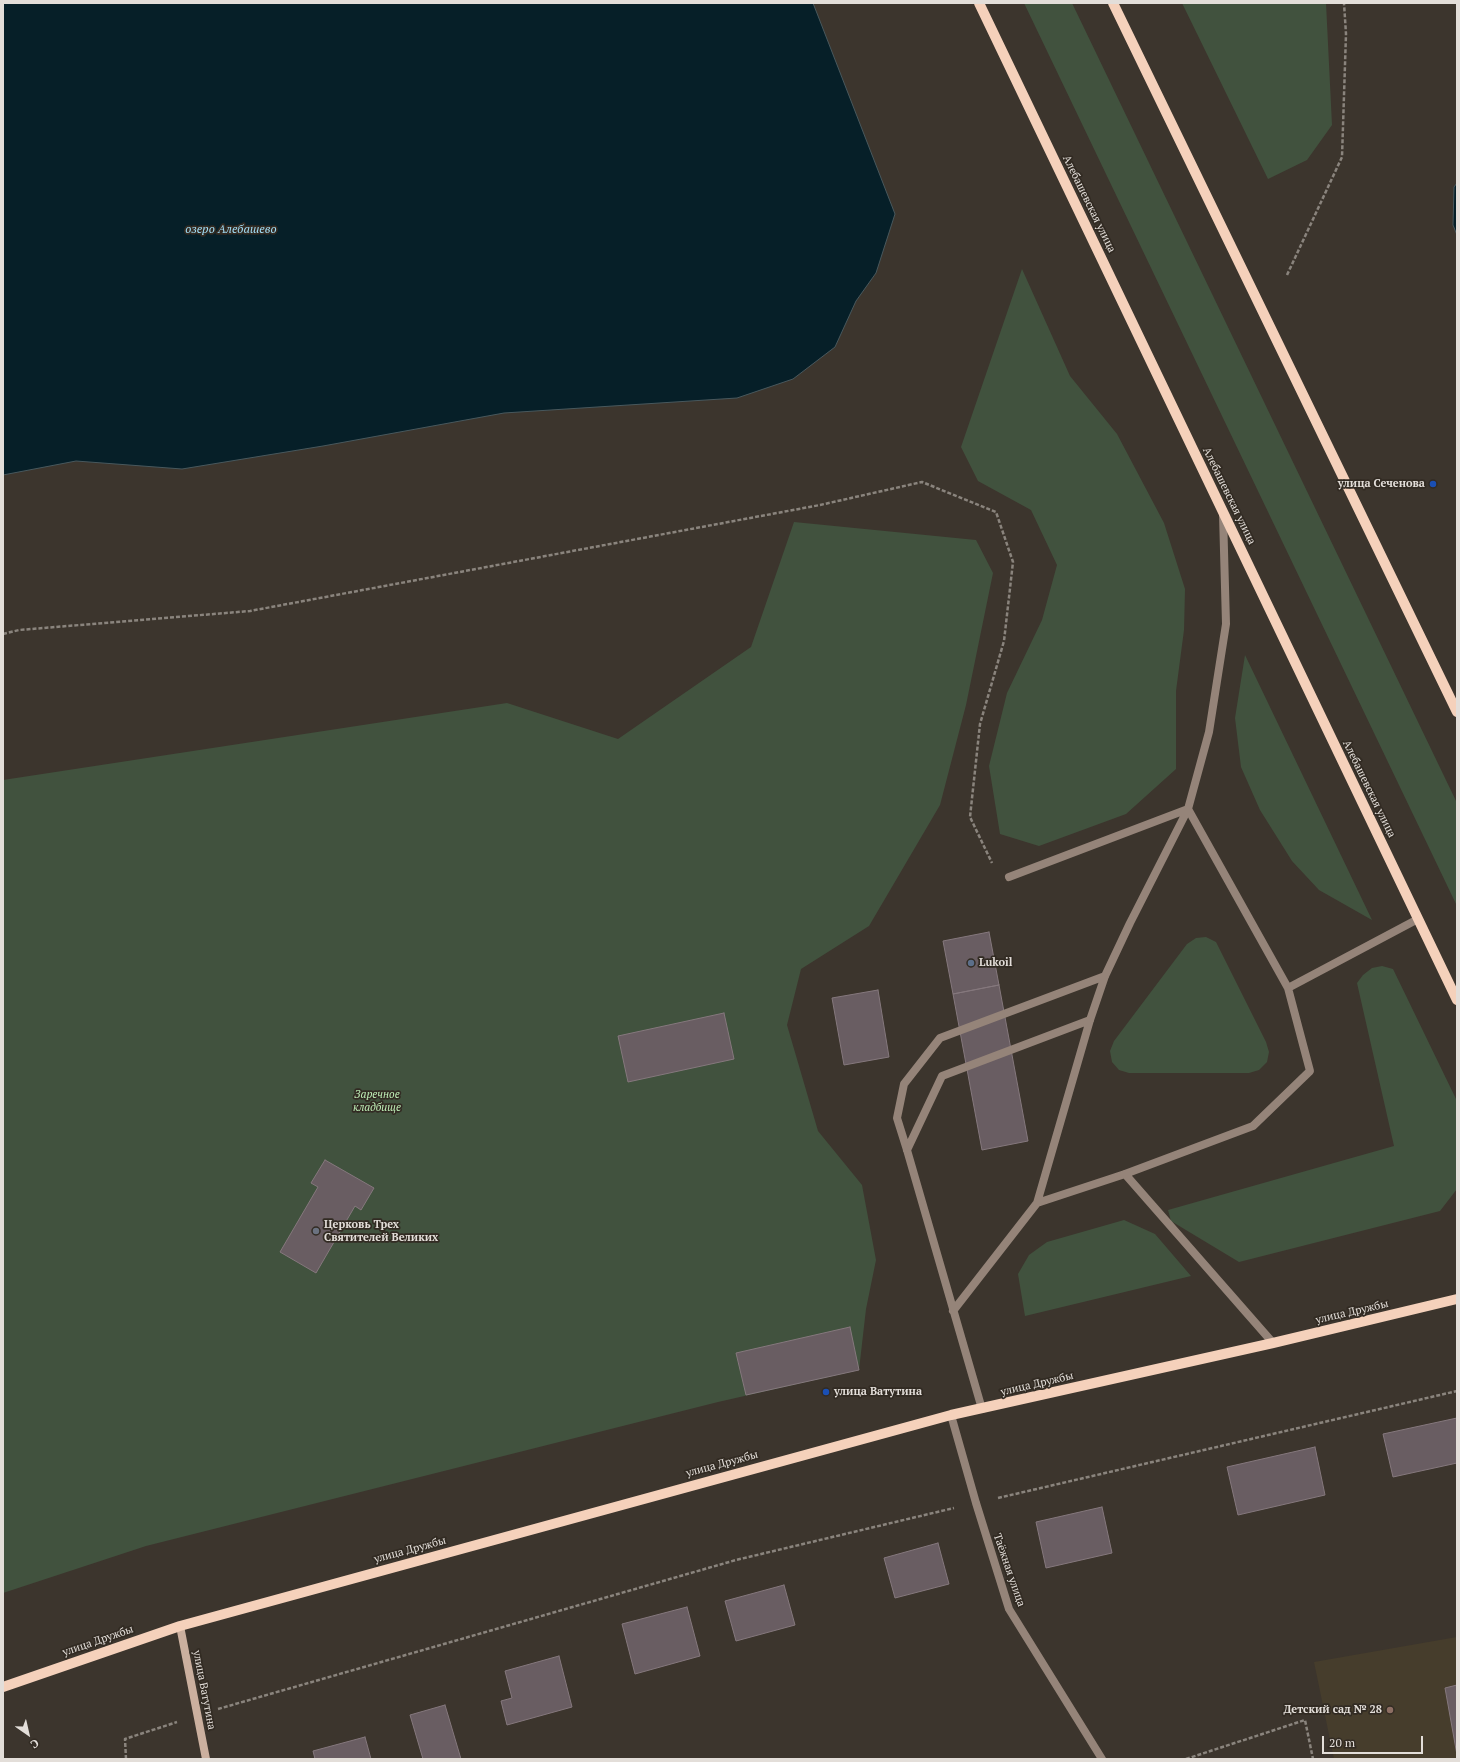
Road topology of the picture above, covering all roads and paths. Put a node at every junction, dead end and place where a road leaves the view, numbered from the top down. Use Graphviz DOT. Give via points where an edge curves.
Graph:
graph roads {
  1 [pos="979,3"];
  2 [pos="1113,3"];
  3 [pos="1344,3"];
  4 [pos="1287,275"];
  5 [pos="1223,511"];
  6 [pos="3,634"];
  7 [pos="1457,712"];
  8 [pos="1188,809"];
  9 [pos="1009,877"];
  10 [pos="1418,919"];
  11 [pos="1105,976"];
  12 [pos="1288,988"];
  13 [pos="1457,1000"];
  14 [pos="1090,1020"];
  15 [pos="907,1150"];
  16 [pos="1125,1174"];
  17 [pos="1037,1203"];
  18 [pos="1457,1299"];
  19 [pos="953,1311"];
  20 [pos="1273,1343"];
  21 [pos="1457,1391"];
  22 [pos="982,1409"];
  23 [pos="951,1415"];
  24 [pos="976,1503"];
  25 [pos="180,1626"];
  26 [pos="3,1687"];
  27 [pos="198,1715"];
  28 [pos="126,1759"];
  29 [pos="206,1759"];
  30 [pos="1102,1759"];
  31 [pos="1186,1759"];
  32 [pos="1313,1759"];
  1 -- 5 [label="main road, Алебашевская улица"];
  2 -- 7 [label="main road"];
  3 -- 4 [label="path" via="1346,34 1342,157"];
  5 -- 8 [label="street" via="1226,624 1209,732"];
  5 -- 10 [label="main road, Алебашевская улица"];
  6 -- 9 [label="path" via="19,630 250,611 820,505 922,482 996,512 1013,562 1004,641 980,724 970,816 992,863"];
  8 -- 9 [label="street"];
  8 -- 11 [label="street"];
  8 -- 12 [label="street"];
  10 -- 12 [label="street"];
  10 -- 13 [label="main road, Алебашевская улица"];
  11 -- 14 [label="street"];
  11 -- 15 [label="street" via="940,1038 904,1084 897,1118"];
  12 -- 16 [label="street" via="1310,1071 1253,1126"];
  14 -- 15 [label="street" via="942,1076"];
  14 -- 17 [label="street"];
  15 -- 19 [label="street"];
  16 -- 17 [label="street"];
  16 -- 20 [label="street"];
  17 -- 19 [label="street"];
  18 -- 20 [label="main road, улица Дружбы"];
  19 -- 22 [label="street"];
  20 -- 22 [label="main road, улица Дружбы"];
  21 -- 24 [label="path"];
  22 -- 23 [label="main road, улица Дружбы"];
  23 -- 24 [label="street, Таёжная улица"];
  23 -- 25 [label="main road, улица Дружбы"];
  24 -- 27 [label="path" via="736,1560"];
  24 -- 30 [label="street, Таёжная улица" via="1009,1609"];
  25 -- 26 [label="main road, улица Дружбы"];
  25 -- 27 [label="main road, улица Ватутина"];
  27 -- 28 [label="path" via="125,1739"];
  27 -- 29 [label="main road, улица Ватутина"];
  31 -- 32 [label="path" via="1305,1720"];
}
